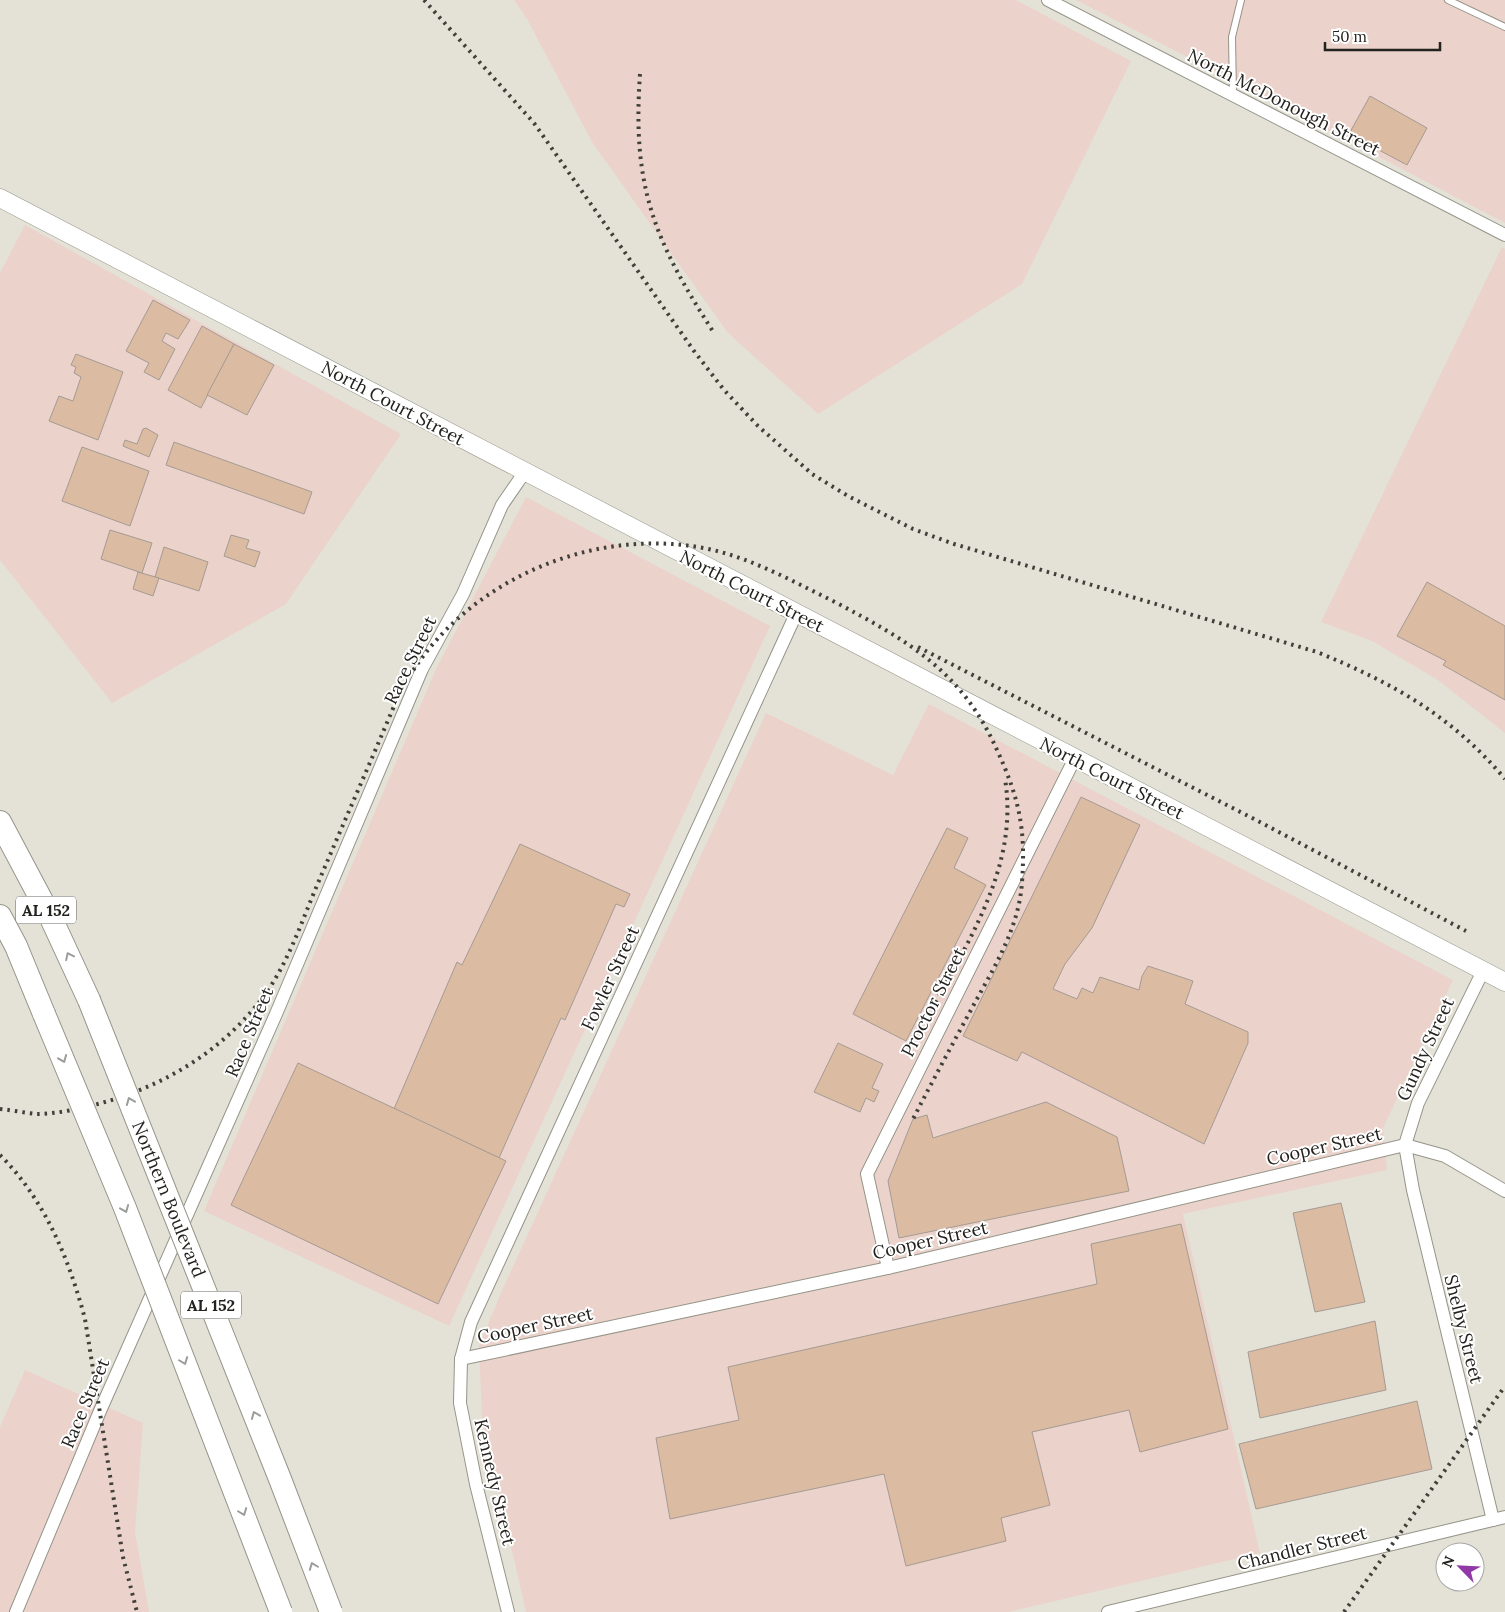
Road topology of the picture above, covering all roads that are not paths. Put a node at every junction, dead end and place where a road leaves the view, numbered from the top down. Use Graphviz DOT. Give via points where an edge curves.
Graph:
graph roads {
  1 [pos="1048,0"];
  2 [pos="1241,0"];
  3 [pos="1448,0"];
  4 [pos="1505,27"];
  5 [pos="1233,94"];
  6 [pos="0,198"];
  7 [pos="1505,235"];
  8 [pos="524,472"];
  9 [pos="796,614"];
  10 [pos="1075,758"];
  11 [pos="0,822"];
  12 [pos="0,916"];
  13 [pos="1484,971"];
  14 [pos="1505,982"];
  15 [pos="1405,1144"];
  16 [pos="1505,1191"];
  17 [pos="888,1268"];
  18 [pos="461,1359"];
  19 [pos="1499,1519"];
  20 [pos="16,1612"];
  21 [pos="281,1612"];
  22 [pos="330,1612"];
  23 [pos="508,1612"];
  24 [pos="1108,1612"];
  1 -- 5 [label="street, North McDonough Street"];
  2 -- 5 [label="lane" via="1232,37"];
  3 -- 4 [label="lane"];
  5 -- 7 [label="street, North McDonough Street"];
  6 -- 8 [label="main road, North Court Street"];
  8 -- 9 [label="main road, North Court Street"];
  8 -- 20 [label="street, Race Street" via="502,505 463,594 422,669 272,1023 100,1410"];
  9 -- 10 [label="main road, North Court Street"];
  9 -- 18 [label="street, Fowler Street" via="471,1322"];
  10 -- 13 [label="main road, North Court Street"];
  10 -- 17 [label="street, Proctor Street" via="867,1174"];
  22 -- 11 [label="highway, Northern Boulevard / AL 152, one-way, bridge" via="89,1000 51,918"];
  12 -- 21 [label="highway, AL 152, one-way, bridge" via="16,946 125,1208"];
  13 -- 14 [label="main road, North Court Street"];
  13 -- 15 [label="street, Gundy Street" via="1418,1103"];
  15 -- 16 [label="street" via="1445,1156"];
  15 -- 17 [label="street, Cooper Street"];
  15 -- 19 [label="street, Shelby Street" via="1412,1190"];
  17 -- 18 [label="street, Cooper Street"];
  18 -- 23 [label="street, Kennedy Street" via="463,1424"];
  19 -- 24 [label="street, Chandler Street"];
}
